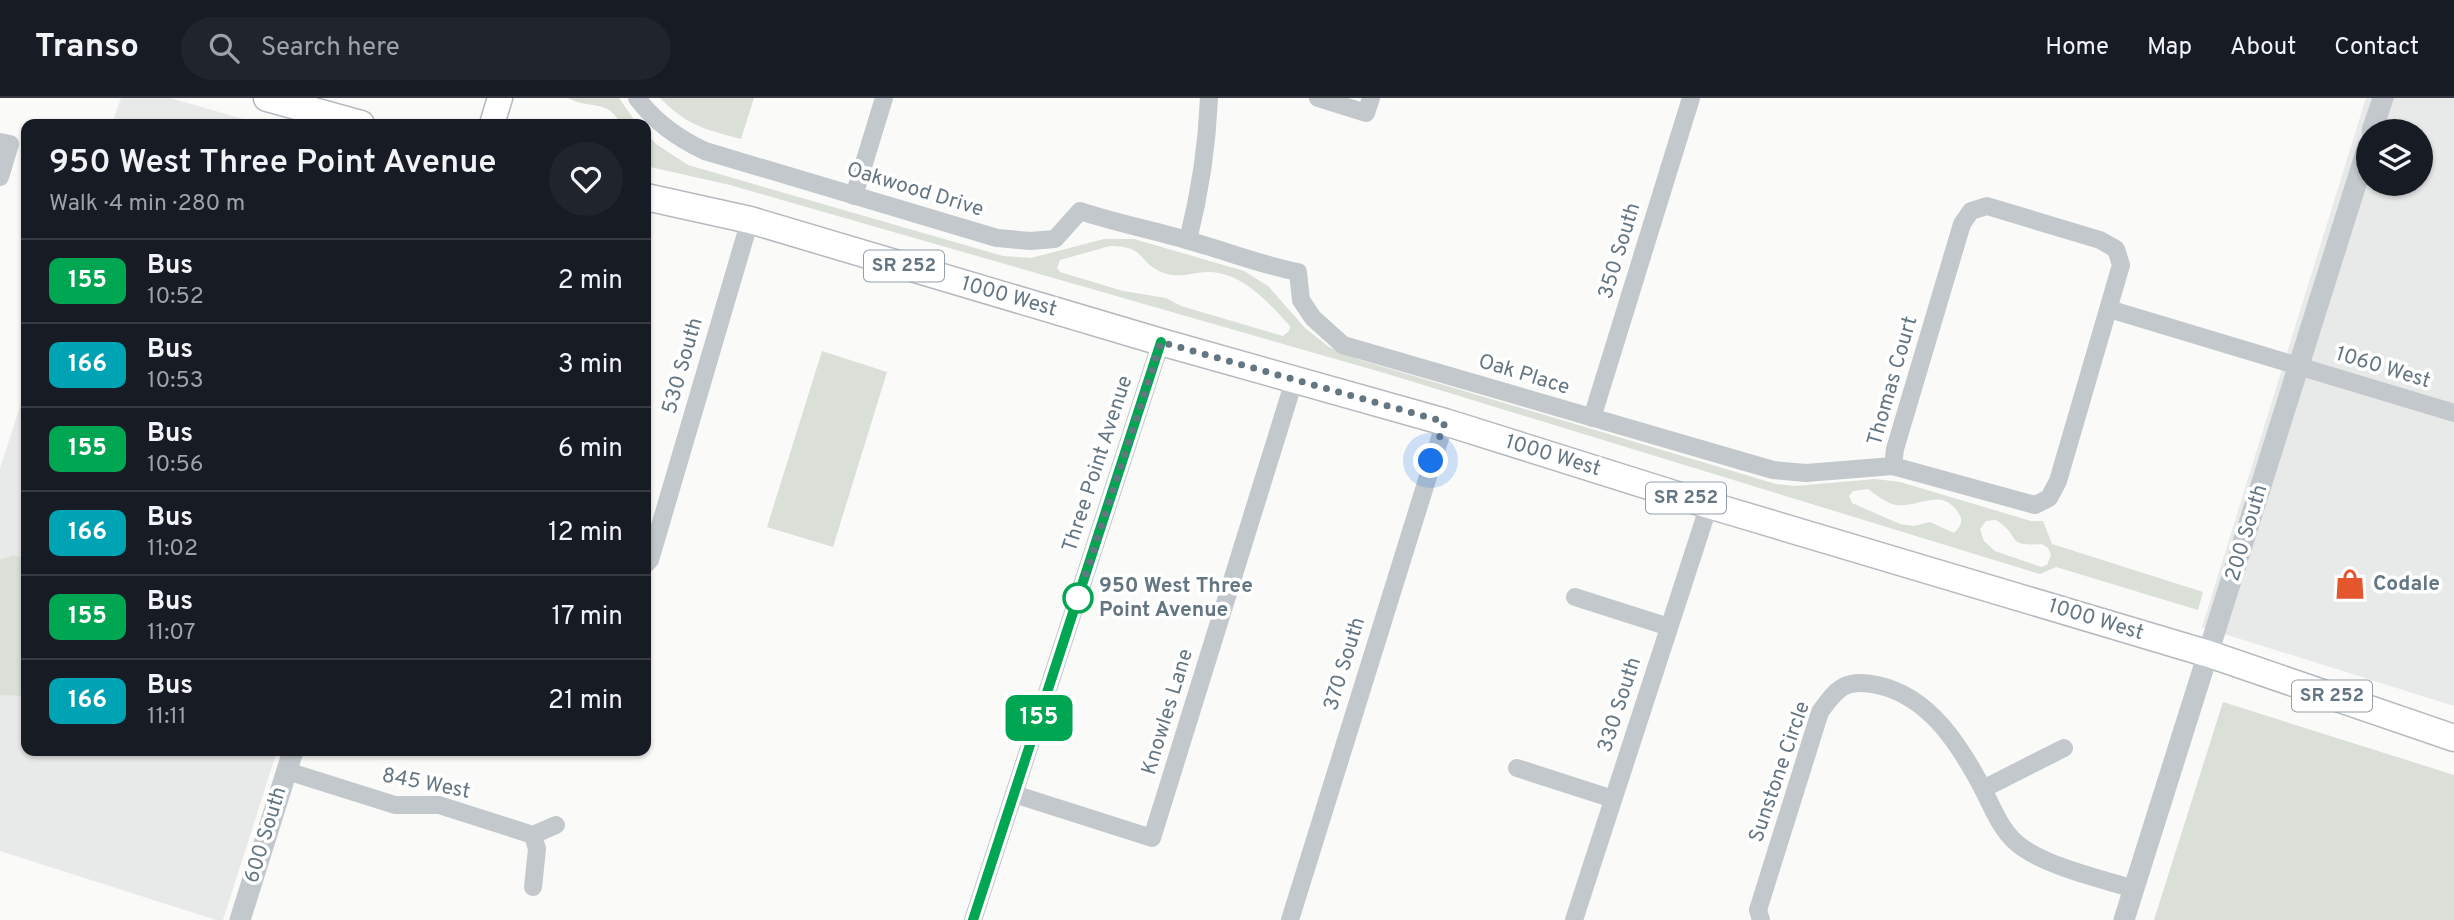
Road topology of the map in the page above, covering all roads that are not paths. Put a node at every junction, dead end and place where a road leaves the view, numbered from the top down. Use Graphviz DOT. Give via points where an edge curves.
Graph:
graph roads {
  1 [pos="267,98"];
  2 [pos="500,98"];
  3 [pos="637,98"];
  4 [pos="884,98"];
  5 [pos="1209,98"];
  6 [pos="1318,98"];
  7 [pos="1691,98"];
  8 [pos="2383,98"];
  9 [pos="1369,106"];
  10 [pos="342,119"];
  11 [pos="494,119"];
  12 [pos="2376,119"];
  13 [pos="5,143"];
  14 [pos="0,177"];
  15 [pos="2356,184"];
  16 [pos="854,196"];
  17 [pos="651,198"];
  18 [pos="750,220"];
  19 [pos="1188,240"];
  20 [pos="2109,309"];
  21 [pos="1161,342"];
  22 [pos="2299,365"];
  23 [pos="1294,381"];
  24 [pos="2454,413"];
  25 [pos="1592,418"];
  26 [pos="1445,422"];
  27 [pos="1893,466"];
  28 [pos="1709,505"];
  29 [pos="651,557"];
  30 [pos="1575,597"];
  31 [pos="1669,627"];
  32 [pos="2209,654"];
  33 [pos="2454,738"];
  34 [pos="2064,748"];
  35 [pos="290,761"];
  36 [pos="1517,768"];
  37 [pos="1983,789"];
  38 [pos="1014,794"];
  39 [pos="1613,799"];
  40 [pos="556,825"];
  41 [pos="533,835"];
  42 [pos="533,887"];
  43 [pos="2134,889"];
  44 [pos="240,920"];
  45 [pos="973,920"];
  46 [pos="1290,920"];
  47 [pos="1574,920"];
  48 [pos="1761,920"];
  49 [pos="2124,920"];
  1 -- 10 [label="main road"];
  2 -- 11 [label="main road"];
  3 -- 16 [label="street, Oakwood Drive" via="673,134 705,151"];
  4 -- 16 [label="street"];
  5 -- 19 [label="street" via="1207,147"];
  6 -- 9 [label="street"];
  7 -- 25 [label="street, 350 South"];
  8 -- 12 [label="street"];
  13 -- 14 [label="street"];
  15 -- 22 [label="street, 200 South"];
  16 -- 19 [label="street, Oakwood Drive" via="997,238 1055,239 1080,211"];
  17 -- 18 [label="main road, 1000 West / SR 252"];
  18 -- 21 [label="main road, 1000 West / SR 252"];
  18 -- 29 [label="street, 530 South"];
  19 -- 25 [label="street, Oak Place" via="1298,272 1301,300 1343,345"];
  20 -- 22 [label="street"];
  20 -- 27 [label="street, Thomas Court" via="2059,481 2049,498 2035,505"];
  20 -- 27 [label="street, Thomas Court" via="2121,265 2116,249 2101,240 1987,206 1971,211 1958,237"];
  21 -- 23 [label="main road, 1000 West / SR 252"];
  21 -- 38 [label="street, Three Point Avenue"];
  22 -- 24 [label="street, 1060 West"];
  22 -- 32 [label="street, 200 South"];
  23 -- 26 [label="main road, 1000 West / SR 252"];
  23 -- 38 [label="street, Knowles Lane" via="1152,838"];
  25 -- 27 [label="street, Oak Place" via="1773,470 1806,473"];
  26 -- 28 [label="main road, 1000 West / SR 252"];
  26 -- 46 [label="street, 370 South"];
  28 -- 31 [label="street, 330 South"];
  28 -- 32 [label="main road, 1000 West / SR 252"];
  30 -- 31 [label="street"];
  31 -- 39 [label="street, 330 South"];
  32 -- 33 [label="main road, 1000 West / SR 252"];
  32 -- 43 [label="street, 200 South"];
  34 -- 37 [label="street"];
  35 -- 41 [label="street, 845 West" via="395,805 439,805"];
  35 -- 44 [label="street, 600 South"];
  36 -- 39 [label="street"];
  37 -- 43 [label="street, Sunstone Circle" via="2000,824 2021,848"];
  37 -- 48 [label="street, Sunstone Circle" via="1938,721 1912,699 1860,681 1836,691 1820,712 1758,910"];
  38 -- 45 [label="street, Three Point Avenue"];
  39 -- 47 [label="street, 330 South"];
  40 -- 41 [label="street"];
  41 -- 42 [label="street" via="537,849"];
  43 -- 49 [label="street, 200 South"];
}
